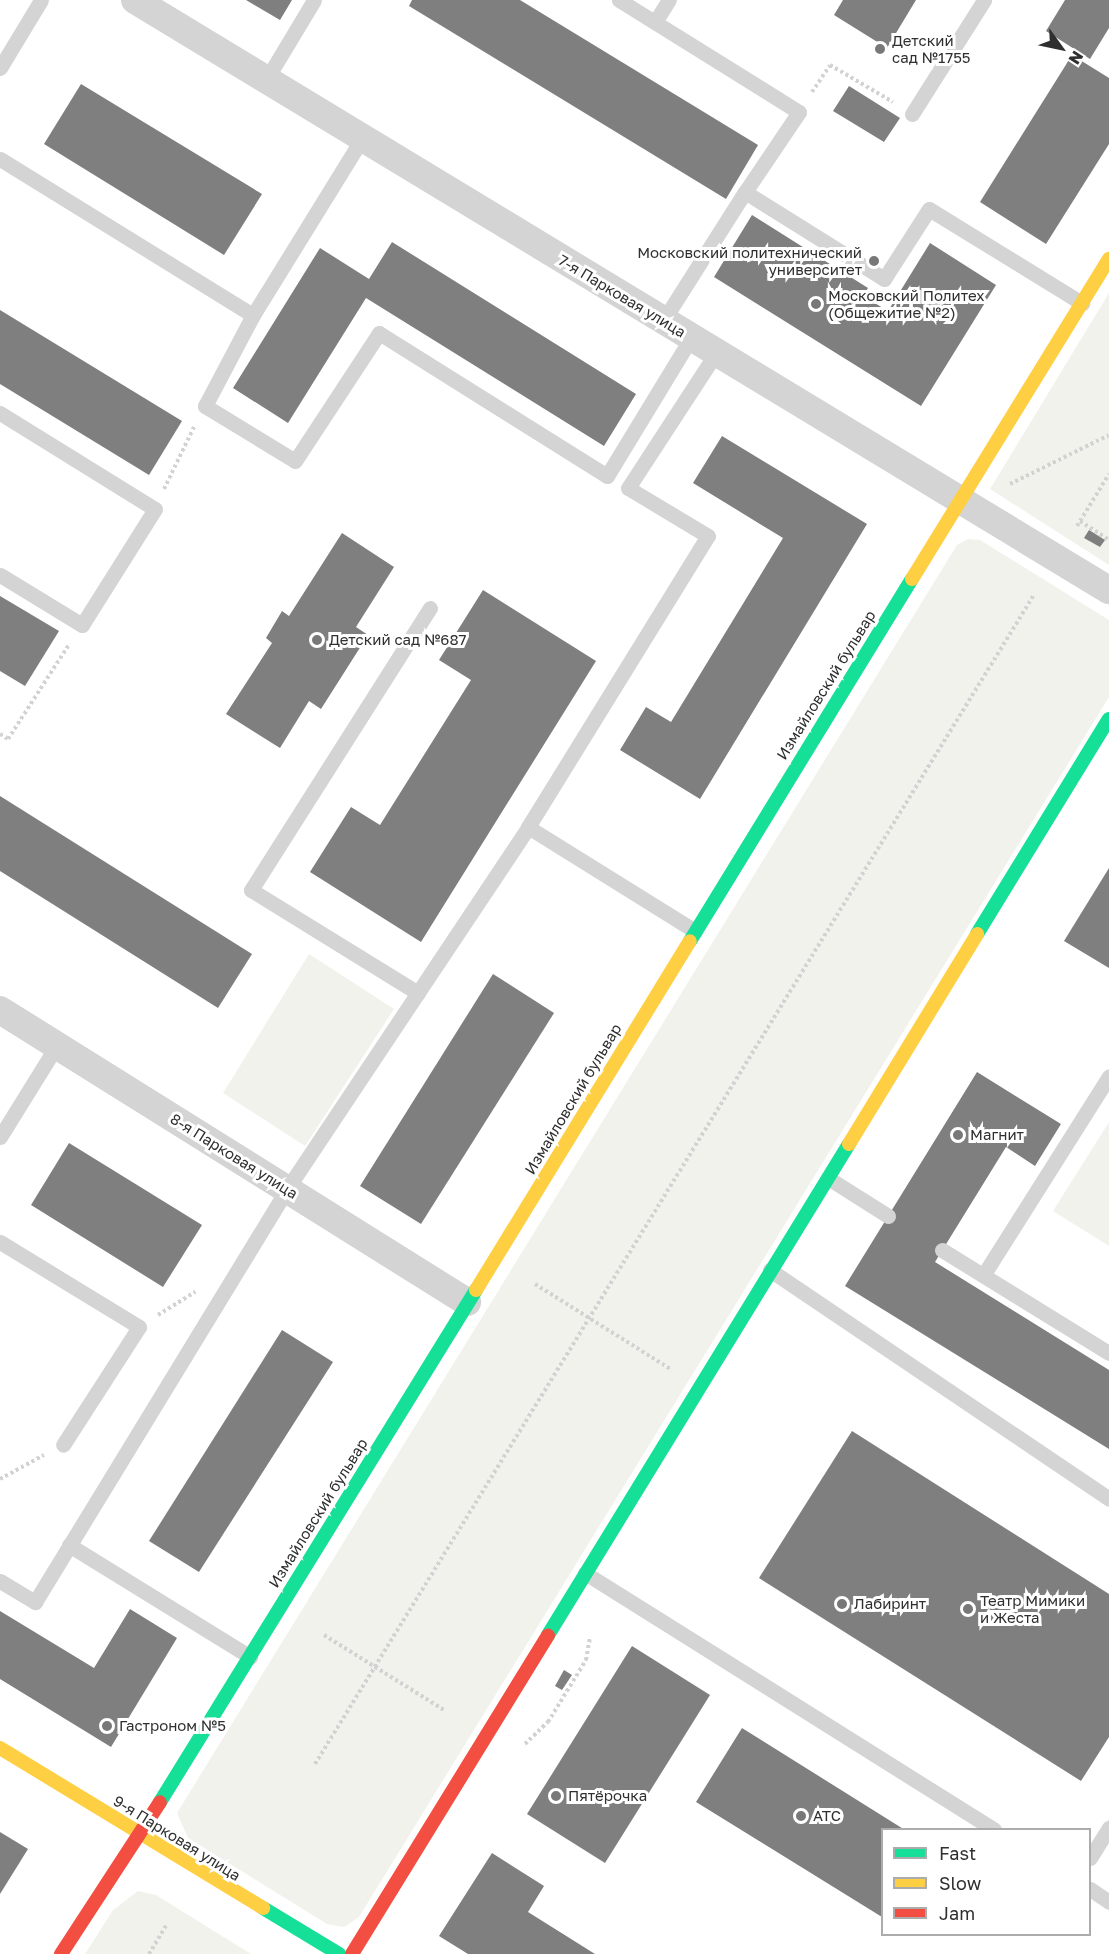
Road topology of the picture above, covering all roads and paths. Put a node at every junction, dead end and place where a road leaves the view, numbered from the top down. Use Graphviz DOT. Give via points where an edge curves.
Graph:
graph roads {
  1 [pos="41,0"];
  2 [pos="135,0"];
  3 [pos="314,0"];
  4 [pos="619,0"];
  5 [pos="669,0"];
  6 [pos="984,0"];
  7 [pos="655,22"];
  8 [pos="0,68"];
  9 [pos="266,80"];
  10 [pos="799,112"];
  11 [pos="912,114"];
  12 [pos="363,137"];
  13 [pos="0,159"];
  14 [pos="745,192"];
  15 [pos="1109,259"];
  16 [pos="1082,303"];
  17 [pos="253,315"];
  18 [pos="663,321"];
  19 [pos="691,338"];
  20 [pos="716,353"];
  21 [pos="205,406"];
  22 [pos="0,413"];
  23 [pos="1109,435"];
  24 [pos="1109,474"];
  25 [pos="1009,484"];
  26 [pos="959,500"];
  27 [pos="155,509"];
  28 [pos="1109,540"];
  29 [pos="0,575"];
  30 [pos="1109,590"];
  31 [pos="1034,595"];
  32 [pos="430,608"];
  33 [pos="82,625"];
  34 [pos="1109,719"];
  35 [pos="0,734"];
  36 [pos="1090,750"];
  37 [pos="1109,762"];
  38 [pos="528,826"];
  39 [pos="695,931"];
  40 [pos="418,993"];
  41 [pos="0,1010"];
  42 [pos="57,1046"];
  43 [pos="1109,1076"];
  44 [pos="0,1137"];
  45 [pos="828,1178"];
  46 [pos="287,1189"];
  47 [pos="888,1216"];
  48 [pos="0,1242"];
  49 [pos="942,1250"];
  50 [pos="770,1270"];
  51 [pos="984,1275"];
  52 [pos="535,1284"];
  53 [pos="467,1302"];
  54 [pos="590,1319"];
  55 [pos="1109,1353"];
  56 [pos="675,1372"];
  57 [pos="63,1445"];
  58 [pos="0,1479"];
  59 [pos="1109,1499"];
  60 [pos="69,1545"];
  61 [pos="585,1573"];
  62 [pos="0,1581"];
  63 [pos="324,1635"];
  64 [pos="590,1637"];
  65 [pos="250,1657"];
  66 [pos="375,1667"];
  67 [pos="444,1710"];
  68 [pos="525,1744"];
  69 [pos="0,1748"];
  70 [pos="315,1764"];
  71 [pos="1109,1827"];
  72 [pos="991,1828"];
  73 [pos="139,1834"];
  74 [pos="1091,1855"];
  75 [pos="1091,1890"];
  76 [pos="1109,1902"];
  77 [pos="167,1924"];
  78 [pos="61,1954"];
  79 [pos="149,1954"];
  80 [pos="339,1954"];
  81 [pos="352,1954"];
  1 -- 8 [label="lane"];
  2 -- 9 [label="street, 7-я Парковая улица"];
  3 -- 9 [label="lane"];
  4 -- 7 [label="lane"];
  5 -- 7 [label="lane"];
  6 -- 11 [label="lane"];
  7 -- 10 [label="lane"];
  9 -- 12 [label="street, 7-я Парковая улица"];
  10 -- 11 [label="path" via="830,65"];
  10 -- 14 [label="lane"];
  12 -- 17 [label="lane"];
  12 -- 18 [label="street, 7-я Парковая улица"];
  13 -- 17 [label="lane"];
  14 -- 16 [label="lane" via="884,279 929,209"];
  14 -- 18 [label="lane"];
  15 -- 16 [label="street, Измайловский бульвар"];
  16 -- 26 [label="street, Измайловский бульвар"];
  17 -- 21 [label="lane"];
  18 -- 19 [label="street, 7-я Парковая улица"];
  19 -- 20 [label="street, 7-я Парковая улица"];
  19 -- 21 [label="lane" via="608,476 380,333 295,461"];
  20 -- 26 [label="street, 7-я Парковая улица"];
  20 -- 38 [label="lane" via="628,488 708,536"];
  21 -- 27 [label="path"];
  22 -- 27 [label="lane"];
  23 -- 25 [label="path"];
  24 -- 28 [label="path" via="1078,524"];
  26 -- 30 [label="street, 7-я Парковая улица"];
  26 -- 39 [label="street, Измайловский бульвар"];
  27 -- 33 [label="lane"];
  29 -- 33 [label="lane"];
  31 -- 54 [label="path"];
  32 -- 40 [label="lane" via="251,890"];
  33 -- 35 [label="path" via="8,739"];
  34 -- 36 [label="street"];
  36 -- 37 [label="lane"];
  36 -- 45 [label="street"];
  38 -- 39 [label="lane"];
  38 -- 40 [label="lane"];
  39 -- 53 [label="street, Измайловский бульвар"];
  40 -- 46 [label="lane"];
  41 -- 42 [label="street, 8-я Парковая улица"];
  42 -- 44 [label="lane"];
  42 -- 46 [label="street, 8-я Парковая улица"];
  43 -- 51 [label="lane"];
  45 -- 47 [label="lane"];
  45 -- 50 [label="street"];
  46 -- 53 [label="street, 8-я Парковая улица"];
  46 -- 60 [label="lane"];
  48 -- 57 [label="lane" via="139,1327"];
  49 -- 51 [label="lane"];
  50 -- 59 [label="lane"];
  50 -- 61 [label="street"];
  51 -- 55 [label="lane"];
  52 -- 54 [label="path"];
  53 -- 65 [label="street, Измайловский бульвар"];
  54 -- 56 [label="path"];
  54 -- 66 [label="path"];
  57 -- 58 [label="path"];
  60 -- 62 [label="lane" via="35,1602"];
  60 -- 65 [label="lane"];
  61 -- 72 [label="lane"];
  61 -- 81 [label="street"];
  63 -- 66 [label="path"];
  64 -- 68 [label="path" via="586,1660 548,1722"];
  65 -- 73 [label="street, Измайловский бульвар"];
  66 -- 67 [label="path"];
  66 -- 70 [label="path"];
  69 -- 73 [label="street, 9-я Парковая улица"];
  71 -- 74 [label="lane"];
  73 -- 78 [label="street, Измайловский бульвар"];
  73 -- 80 [label="street, 9-я Парковая улица"];
  75 -- 76 [label="lane"];
  77 -- 79 [label="path"];
}
